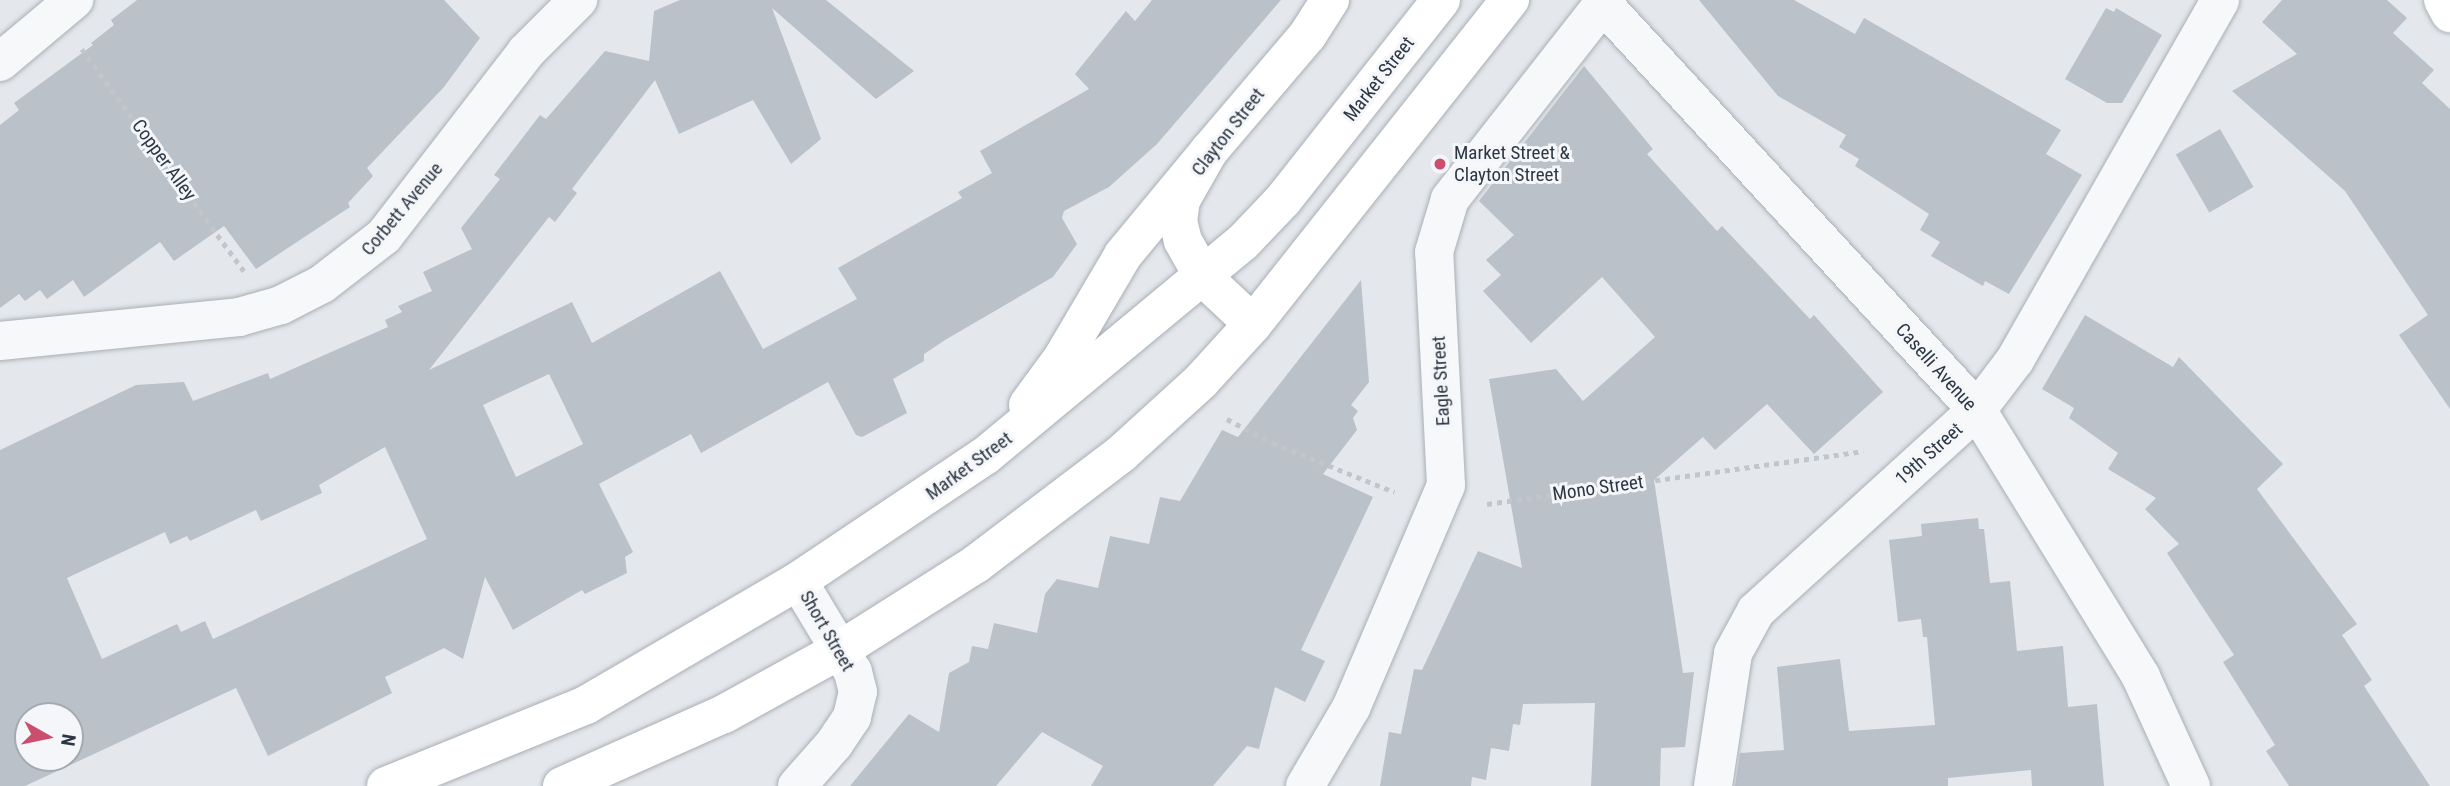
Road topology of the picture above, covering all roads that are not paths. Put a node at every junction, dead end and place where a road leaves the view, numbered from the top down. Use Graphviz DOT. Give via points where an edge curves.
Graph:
graph roads {
  1 [pos="578,0"];
  2 [pos="1331,0"];
  3 [pos="1441,0"];
  4 [pos="1510,0"];
  5 [pos="2220,0"];
  6 [pos="2443,0"];
  7 [pos="1605,2"];
  8 [pos="65,7"];
  9 [pos="2450,13"];
  10 [pos="0,62"];
  11 [pos="1209,151"];
  12 [pos="1204,278"];
  13 [pos="1253,324"];
  14 [pos="0,341"];
  15 [pos="1977,410"];
  16 [pos="985,456"];
  17 [pos="798,581"];
  18 [pos="840,650"];
  19 [pos="386,786"];
  20 [pos="562,786"];
  21 [pos="797,786"];
  22 [pos="1305,786"];
  23 [pos="1713,786"];
  24 [pos="2192,786"];
  1 -- 14 [label="street, Corbett Avenue" via="526,52 400,218 366,254 323,284 260,312"];
  2 -- 11 [label="main road, Clayton Street" via="1307,36"];
  3 -- 12 [label="main road, Market Street" via="1283,200"];
  4 -- 13 [label="main road"];
  5 -- 15 [label="street, 19th Street" via="2015,360"];
  6 -- 9 [label="main road"];
  7 -- 15 [label="street, Caselli Avenue"];
  7 -- 22 [label="street, Eagle Street" via="1468,172 1440,224 1434,252 1446,485 1351,708"];
  8 -- 10 [label="street"];
  11 -- 12 [label="main road, Clayton Street" via="1181,200 1178,221 1191,260"];
  11 -- 16 [label="main road" via="1130,245 1063,357"];
  12 -- 13 [label="main road, Clayton Street"];
  12 -- 16 [label="main road, Market Street"];
  13 -- 18 [label="main road" via="1162,417 1035,522"];
  15 -- 23 [label="street, 19th Street" via="1756,611 1733,653"];
  15 -- 24 [label="street, Caselli Avenue" via="2141,677"];
  16 -- 17 [label="main road, Market Street"];
  17 -- 18 [label="street, Short Street"];
  17 -- 19 [label="main road, Market Street" via="586,705"];
  18 -- 20 [label="main road" via="724,714"];
  18 -- 21 [label="street, Short Street" via="858,692 852,717"];
}
